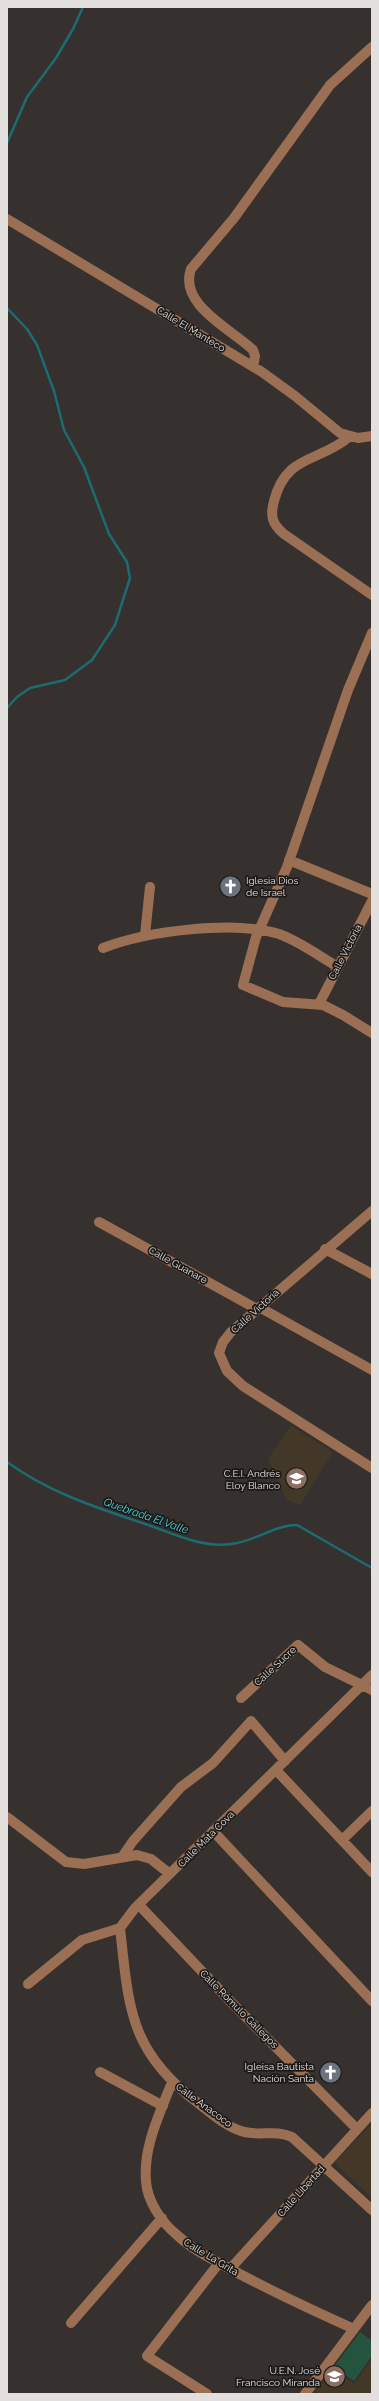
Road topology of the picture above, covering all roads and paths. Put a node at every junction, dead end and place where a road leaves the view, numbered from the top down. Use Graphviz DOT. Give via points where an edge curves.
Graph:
graph roads {
  1 [pos="372,47"];
  2 [pos="7,218"];
  3 [pos="252,366"];
  4 [pos="372,436"];
  5 [pos="349,437"];
  6 [pos="372,595"];
  7 [pos="372,633"];
  8 [pos="289,860"];
  9 [pos="150,887"];
  10 [pos="372,894"];
  11 [pos="372,901"];
  12 [pos="259,930"];
  13 [pos="145,935"];
  14 [pos="104,948"];
  15 [pos="338,967"];
  16 [pos="319,1004"];
  17 [pos="372,1033"];
  18 [pos="372,1211"];
  19 [pos="99,1222"];
  20 [pos="325,1249"];
  21 [pos="372,1274"];
  22 [pos="258,1308"];
  23 [pos="372,1370"];
  24 [pos="372,1468"];
  25 [pos="372,1675"];
  26 [pos="362,1685"];
  27 [pos="372,1690"];
  28 [pos="241,1698"];
  29 [pos="285,1760"];
  30 [pos="276,1770"];
  31 [pos="372,1811"];
  32 [pos="7,1817"];
  33 [pos="213,1831"];
  34 [pos="342,1840"];
  35 [pos="122,1857"];
  36 [pos="372,1872"];
  37 [pos="170,1874"];
  38 [pos="139,1905"];
  39 [pos="120,1928"];
  40 [pos="28,1984"];
  41 [pos="372,2001"];
  42 [pos="100,2072"];
  43 [pos="172,2082"];
  44 [pos="163,2106"];
  45 [pos="372,2113"];
  46 [pos="357,2129"];
  47 [pos="324,2165"];
  48 [pos="372,2210"];
  49 [pos="162,2218"];
  50 [pos="219,2263"];
  51 [pos="230,2269"];
  52 [pos="372,2305"];
  53 [pos="71,2323"];
  54 [pos="354,2329"];
  55 [pos="207,2394"];
  56 [pos="305,2394"];
  1 -- 3 [label="street" via="330,86 234,218 191,269 189,279 198,303 215,321 253,350 255,356"];
  2 -- 3 [label="street, Calle El Manteco"];
  3 -- 5 [label="street, Calle El Manteco"];
  4 -- 5 [label="street"];
  5 -- 6 [label="street" via="332,449 291,468 278,486 271,513 276,526 284,534"];
  7 -- 8 [label="street" via="348,690"];
  8 -- 10 [label="street"];
  8 -- 12 [label="street"];
  9 -- 13 [label="street"];
  11 -- 15 [label="street, Calle Victoria"];
  12 -- 13 [label="street" via="196,930"];
  12 -- 15 [label="street" via="281,934"];
  12 -- 16 [label="street" via="243,985 283,1002"];
  13 -- 14 [label="street"];
  15 -- 16 [label="street, Calle Victoria"];
  16 -- 17 [label="street"];
  18 -- 20 [label="street, Calle Victoria"];
  19 -- 22 [label="street, Calle Guanare"];
  20 -- 21 [label="street"];
  20 -- 22 [label="street, Calle Victoria"];
  22 -- 23 [label="street, Calle Guanare"];
  22 -- 24 [label="street, Calle Victoria" via="231,1332 221,1347 220,1357 227,1371 256,1396"];
  25 -- 26 [label="street, Calle Mata Cova"];
  26 -- 27 [label="street, Calle Sucre"];
  26 -- 28 [label="street, Calle Sucre" via="325,1667 298,1645"];
  26 -- 29 [label="street, Calle Mata Cova"];
  29 -- 30 [label="street, Calle Mata Cova"];
  29 -- 35 [label="street" via="251,1721 213,1763 181,1787"];
  30 -- 33 [label="street, Calle Mata Cova"];
  30 -- 34 [label="street"];
  31 -- 34 [label="street"];
  32 -- 35 [label="street" via="66,1862 77,1864"];
  33 -- 37 [label="street, Calle Mata Cova"];
  33 -- 41 [label="street"];
  34 -- 36 [label="street"];
  35 -- 37 [label="street" via="146,1857"];
  37 -- 38 [label="street, Calle Mata Cova"];
  38 -- 39 [label="street, Calle Mata Cova"];
  38 -- 46 [label="street, Calle Rómulo Gallegos"];
  39 -- 40 [label="street" via="82,1940"];
  39 -- 43 [label="street, Calle Anacoco" via="129,1997 138,2032 150,2056"];
  42 -- 44 [label="street"];
  43 -- 44 [label="street, Calle La Grita"];
  43 -- 47 [label="street, Calle Anacoco" via="230,2126 250,2133 274,2132 287,2135"];
  44 -- 49 [label="street, Calle La Grita" via="149,2146 145,2170 149,2196"];
  45 -- 46 [label="street, Calle Libertad"];
  46 -- 47 [label="street, Calle Libertad"];
  47 -- 48 [label="street, Calle Anacoco"];
  47 -- 51 [label="street, Calle Libertad"];
  49 -- 50 [label="street, Calle La Grita" via="186,2243"];
  49 -- 53 [label="street"];
  50 -- 51 [label="street, Calle La Grita"];
  50 -- 55 [label="street" via="147,2356"];
  51 -- 54 [label="street, Calle La Grita"];
  52 -- 54 [label="street"];
  54 -- 56 [label="street"];
}
